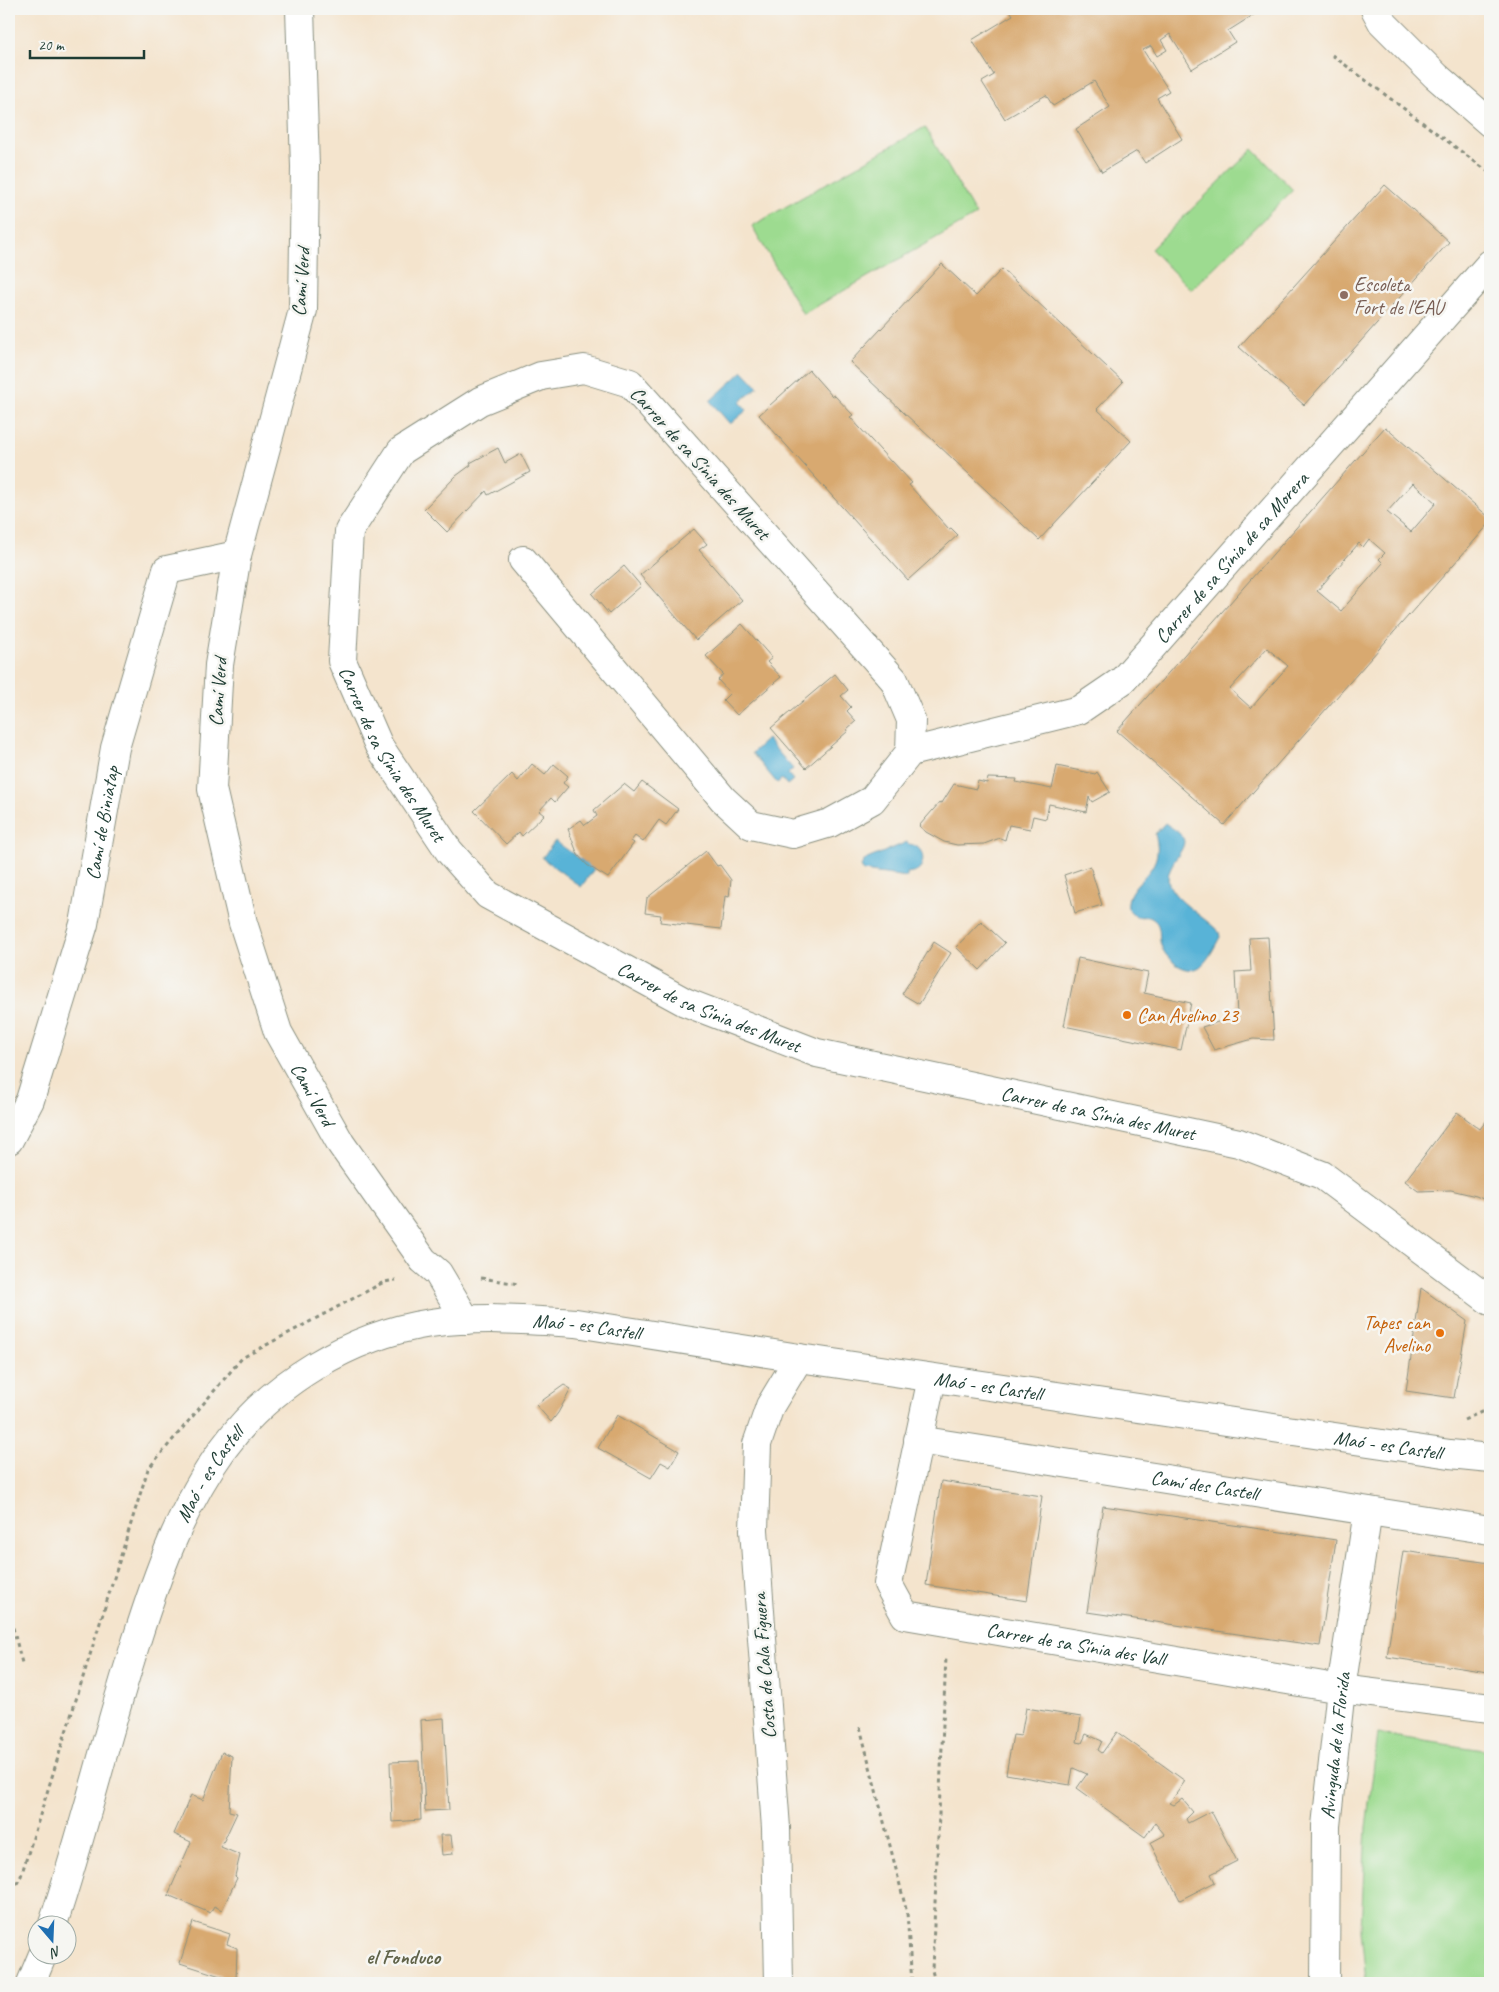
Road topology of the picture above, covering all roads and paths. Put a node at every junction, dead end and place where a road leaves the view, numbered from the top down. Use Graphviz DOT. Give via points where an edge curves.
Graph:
graph roads {
  1 [pos="300,9"];
  2 [pos="1376,9"];
  3 [pos="1332,55"];
  4 [pos="1490,123"];
  5 [pos="1490,173"];
  6 [pos="1490,264"];
  7 [pos="237,555"];
  8 [pos="523,560"];
  9 [pos="910,752"];
  10 [pos="9,1140"];
  11 [pos="438,1273"];
  12 [pos="528,1285"];
  13 [pos="1490,1301"];
  14 [pos="466,1320"];
  15 [pos="799,1358"];
  16 [pos="932,1378"];
  17 [pos="1490,1408"];
  18 [pos="1459,1422"];
  19 [pos="918,1440"];
  20 [pos="1450,1454"];
  21 [pos="1490,1458"];
  22 [pos="1490,1465"];
  23 [pos="1368,1511"];
  24 [pos="1490,1530"];
  25 [pos="9,1612"];
  26 [pos="948,1622"];
  27 [pos="22,1663"];
  28 [pos="1341,1689"];
  29 [pos="1490,1708"];
  30 [pos="860,1728"];
  31 [pos="9,1898"];
  32 [pos="56,1914"];
  33 [pos="39,1964"];
  34 [pos="31,1983"];
  35 [pos="779,1983"];
  36 [pos="912,1983"];
  37 [pos="934,1983"];
  38 [pos="1326,1983"];
  1 -- 7 [label="street, Camí Verd" via="305,167 303,310"];
  2 -- 4 [label="street" via="1382,22 1436,76"];
  3 -- 5 [label="path"];
  6 -- 9 [label="street, Carrer de sa Sínia de sa Morera" via="1123,680 1079,710"];
  7 -- 10 [label="street, Camí de Biniatap" via="167,570 116,748 84,924 30,1100"];
  7 -- 11 [label="street, Camí Verd" via="219,666 212,789 243,923 278,1032 341,1144 423,1260"];
  8 -- 9 [label="street" via="723,799 750,825 793,834 830,824 872,800"];
  9 -- 13 [label="street, Carrer de sa Sínia des Muret" via="911,720 894,680 630,383 584,369 541,376 480,401 402,451 349,531 342,662 378,746 449,851 488,895 685,1002 817,1054 1239,1142 1322,1175"];
  11 -- 12 [label="path"];
  11 -- 14 [label="street, Camí Verd"];
  11 -- 31 [label="path" via="384,1282 242,1358 148,1469 21,1876"];
  14 -- 15 [label="street, Maó - es Castell" via="576,1323"];
  14 -- 32 [label="street, Maó - es Castell" via="430,1323 388,1334 324,1361 270,1398 245,1422 215,1460 156,1579 116,1704"];
  15 -- 16 [label="street, Maó - es Castell"];
  15 -- 35 [label="street, Costa de Cala Figuera" via="770,1406 757,1444 755,1520 776,1828"];
  16 -- 19 [label="street, Carrer de sa Sínia des Vall"];
  16 -- 20 [label="street, Maó - es Castell"];
  17 -- 18 [label="path"];
  19 -- 23 [label="street, Camí des Castell"];
  19 -- 26 [label="street, Carrer de sa Sínia des Vall" via="888,1584 905,1615"];
  20 -- 21 [label="street, Maó - es Castell"];
  20 -- 22 [label="street"];
  23 -- 24 [label="street, Camí des Castell"];
  23 -- 28 [label="street, Avinguda de la Florida"];
  25 -- 27 [label="path"];
  26 -- 28 [label="street, Carrer de sa Sínia des Vall"];
  26 -- 37 [label="path" via="932,1970"];
  28 -- 29 [label="street, Carrer de sa Sínia des Vall"];
  28 -- 38 [label="street, Avinguda de la Florida" via="1326,1826"];
  30 -- 36 [label="path" via="907,1914"];
  33 -- 34 [label="street"];
}
